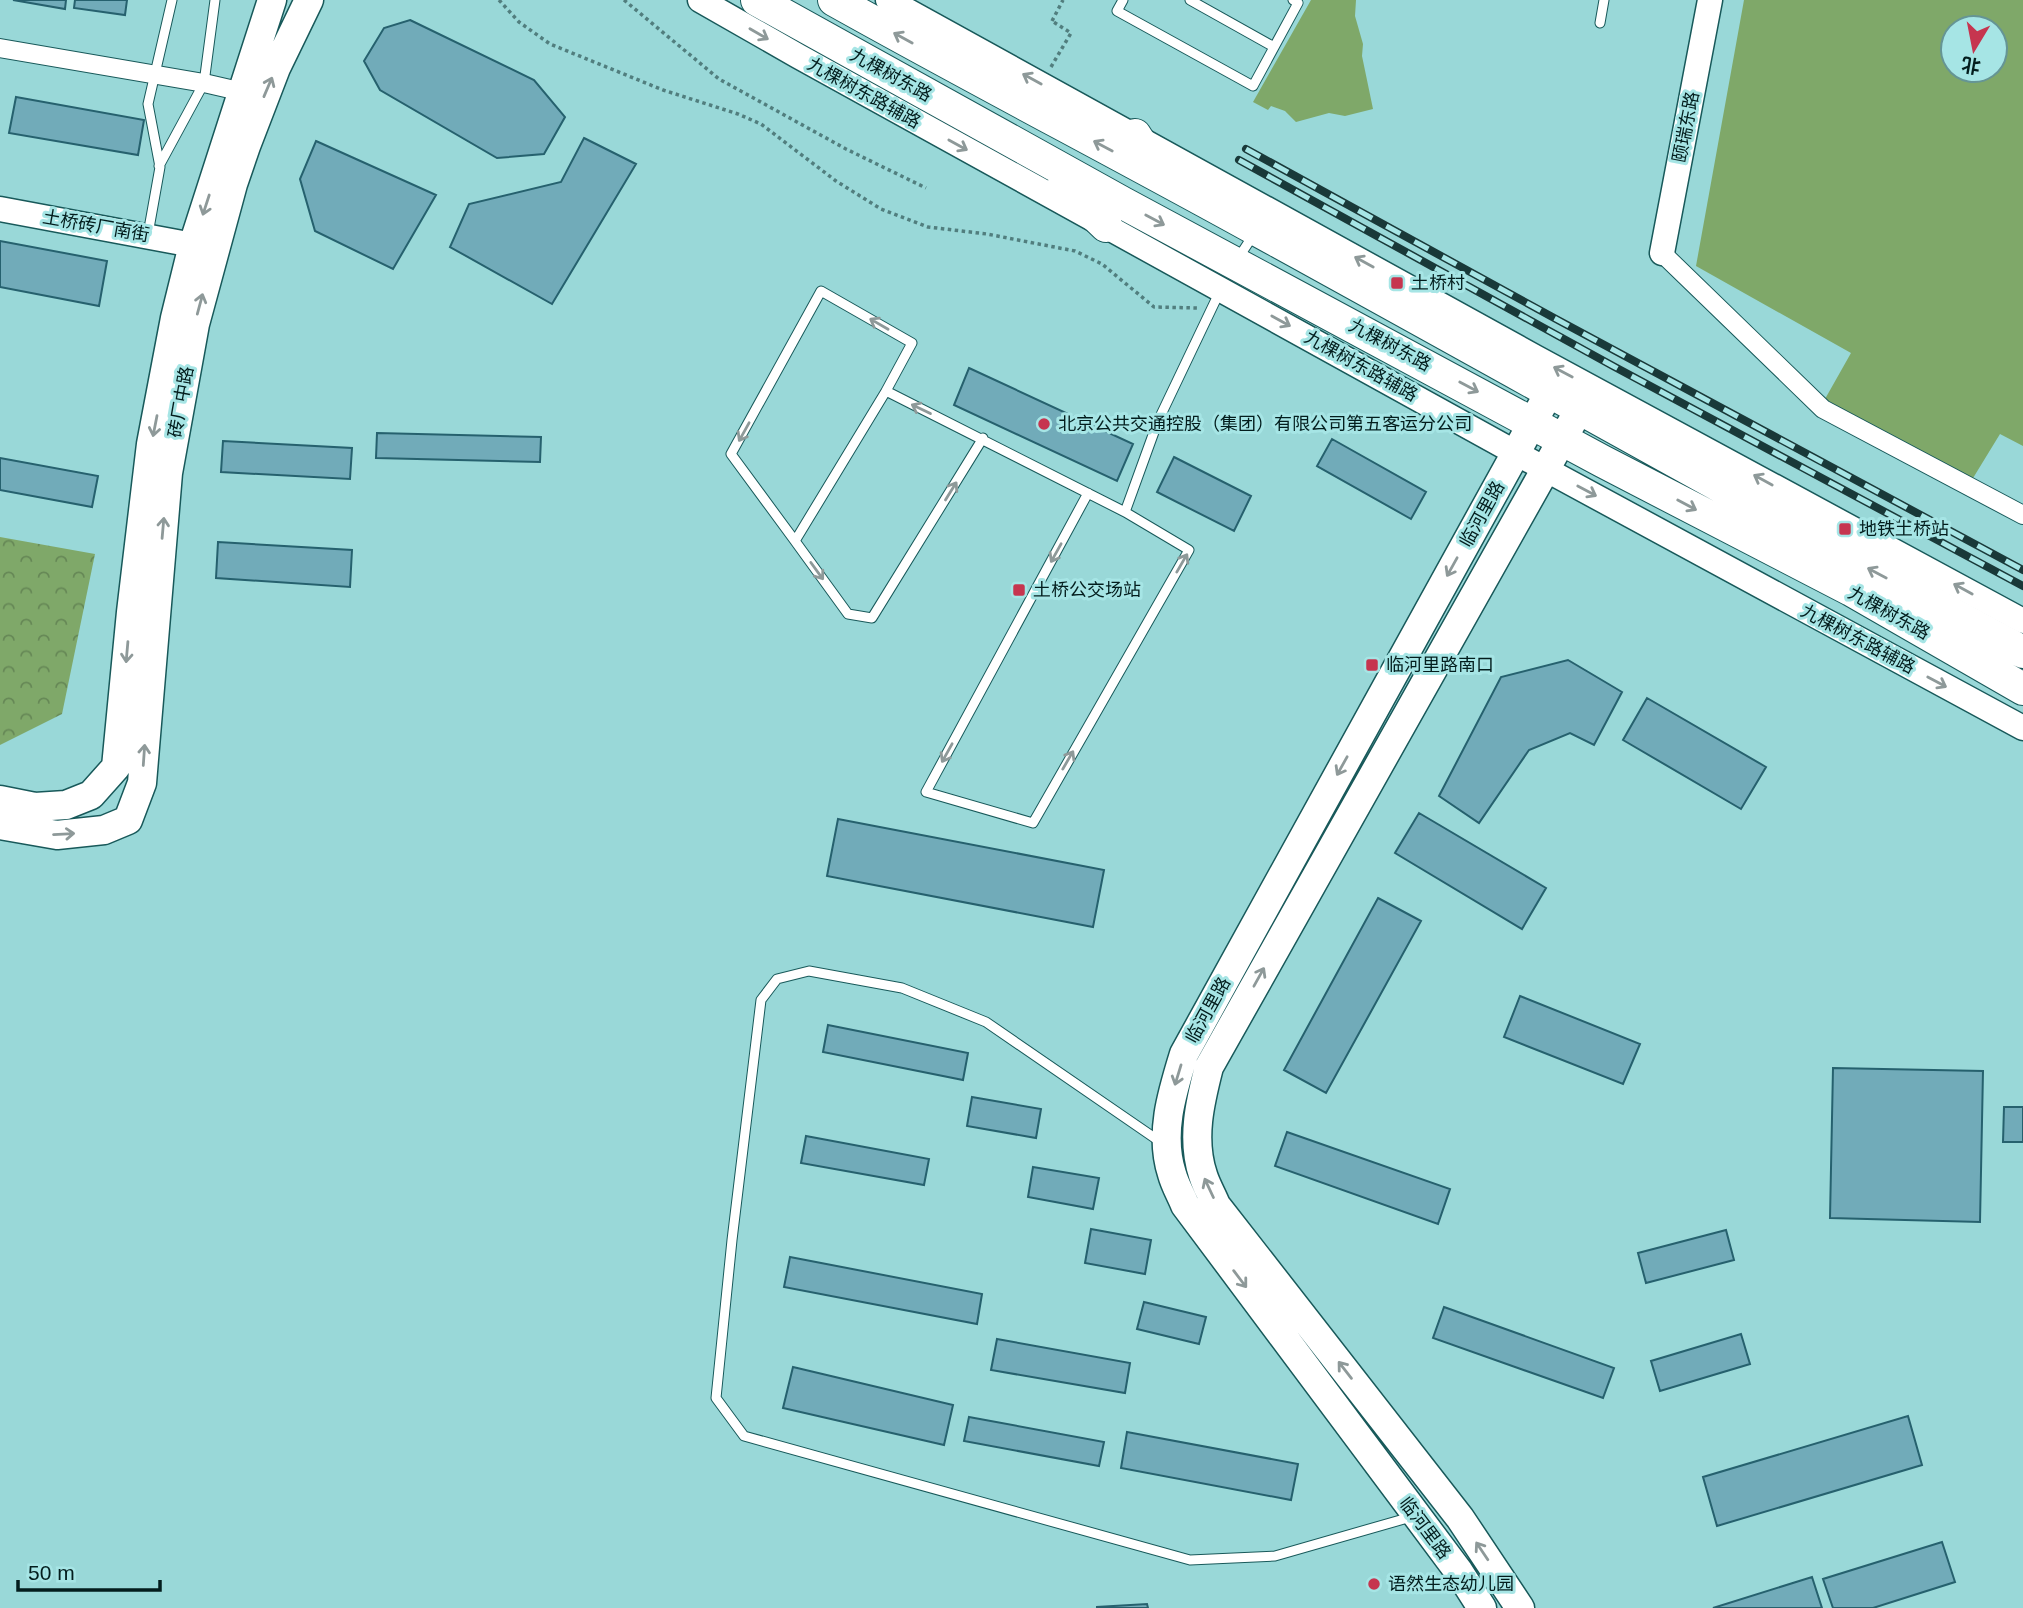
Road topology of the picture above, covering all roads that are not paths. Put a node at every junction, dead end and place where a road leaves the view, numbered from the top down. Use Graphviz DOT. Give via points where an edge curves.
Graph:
graph roads {
  1 [pos="173,0"];
  2 [pos="215,0"];
  3 [pos="272,0"];
  4 [pos="309,0"];
  5 [pos="700,0"];
  6 [pos="757,0"];
  7 [pos="834,0"];
  8 [pos="888,0"];
  9 [pos="1123,0"];
  10 [pos="1191,0"];
  11 [pos="1293,0"];
  12 [pos="1604,0"];
  13 [pos="1710,0"];
  14 [pos="1600,23"];
  15 [pos="1275,47"];
  16 [pos="0,48"];
  17 [pos="155,74"];
  18 [pos="204,83"];
  19 [pos="243,92"];
  20 [pos="1135,135"];
  21 [pos="1052,164"];
  22 [pos="159,166"];
  23 [pos="1163,178"];
  24 [pos="0,209"];
  25 [pos="1106,226"];
  26 [pos="1256,229"];
  27 [pos="148,235"];
  28 [pos="193,245"];
  29 [pos="1662,253"];
  30 [pos="1225,282"];
  31 [pos="886,391"];
  32 [pos="1550,391"];
  33 [pos="1580,408"];
  34 [pos="1532,421"];
  35 [pos="983,438"];
  36 [pos="1562,438"];
  37 [pos="1516,452"];
  38 [pos="1545,469"];
  39 [pos="1088,493"];
  40 [pos="1125,512"];
  41 [pos="2023,514"];
  42 [pos="795,541"];
  43 [pos="2023,621"];
  44 [pos="2023,652"];
  45 [pos="2023,689"];
  46 [pos="2023,728"];
  47 [pos="0,800"];
  48 [pos="0,825"];
  49 [pos="1166,1145"];
  50 [pos="1416,1516"];
  51 [pos="1482,1608"];
  52 [pos="1520,1608"];
  1 -- 17 [label="lane"];
  2 -- 18 [label="lane"];
  3 -- 19 [label="main road, 砖厂中路"];
  48 -- 4 [label="main road, 砖厂中路, one-way" via="57,835 104,830 128,820 142,783 168,473 195,324 250,135"];
  5 -- 25 [label="street, 九棵树东路辅路, one-way"];
  6 -- 21 [label="highway, 九棵树东路"];
  23 -- 7 [label="highway, 九棵树东路, one-way"];
  20 -- 8 [label="street, one-way"];
  9 -- 15 [label="lane" via="1117,11 1253,86"];
  10 -- 15 [label="lane"];
  11 -- 15 [label="lane" via="1298,3"];
  12 -- 14 [label="lane"];
  13 -- 29 [label="street, 颐瑞东路"];
  16 -- 17 [label="street"];
  17 -- 18 [label="street"];
  17 -- 22 [label="lane" via="148,104"];
  18 -- 19 [label="street"];
  18 -- 22 [label="lane"];
  19 -- 28 [label="main road, 砖厂中路, one-way"];
  20 -- 23 [label="highway"];
  43 -- 20 [label="street, one-way"];
  21 -- 25 [label="highway"];
  21 -- 30 [label="highway, 九棵树东路, one-way"];
  22 -- 27 [label="lane"];
  23 -- 26 [label="highway, 九棵树东路"];
  24 -- 27 [label="street, 土桥砖厂南街"];
  25 -- 30 [label="street, 九棵树东路辅路"];
  26 -- 30 [label="lane"];
  26 -- 32 [label="highway, 九棵树东路"];
  27 -- 28 [label="street, 土桥砖厂南街"];
  28 -- 47 [label="main road, 砖厂中路, one-way" via="151,444 117,767 91,794 66,805 35,807"];
  29 -- 41 [label="street" via="1823,409"];
  30 -- 34 [label="highway, 九棵树东路, one-way"];
  30 -- 37 [label="street, 九棵树东路辅路, one-way"];
  30 -- 40 [label="lane" via="1158,421"];
  35 -- 31 [label="lane, one-way"];
  31 -- 42 [label="lane"];
  31 -- 42 [label="lane, one-way" via="912,342 821,291 731,454"];
  32 -- 33 [label="highway, 九棵树东路"];
  32 -- 34 [label="main road, 临河里路"];
  33 -- 36 [label="main road, 临河里路"];
  44 -- 33 [label="highway, 九棵树东路, one-way"];
  34 -- 36 [label="highway, 九棵树东路"];
  34 -- 37 [label="main road, 临河里路"];
  35 -- 39 [label="lane"];
  42 -- 35 [label="lane, one-way" via="848,614 873,618"];
  36 -- 38 [label="main road, 临河里路"];
  36 -- 45 [label="highway, 九棵树东路, one-way" via="1850,590"];
  37 -- 38 [label="street, 九棵树东路辅路"];
  37 -- 49 [label="main road, 临河里路, one-way" via="1184,1054 1170,1099"];
  38 -- 46 [label="street, 九棵树东路辅路, one-way"];
  52 -- 38 [label="main road, 临河里路, one-way" via="1460,1518 1216,1205 1197,1148 1199,1106 1209,1067"];
  39 -- 40 [label="lane"];
  39 -- 40 [label="lane, one-way" via="926,792 1032,822 1189,550"];
  49 -- 50 [label="main road, 临河里路, one-way" via="1185,1205"];
  49 -- 50 [label="lane" via="986,1022 902,988 809,971 777,979 761,999 716,1398 744,1436 1190,1560 1275,1556"];
  50 -- 51 [label="main road, 临河里路"];
}
